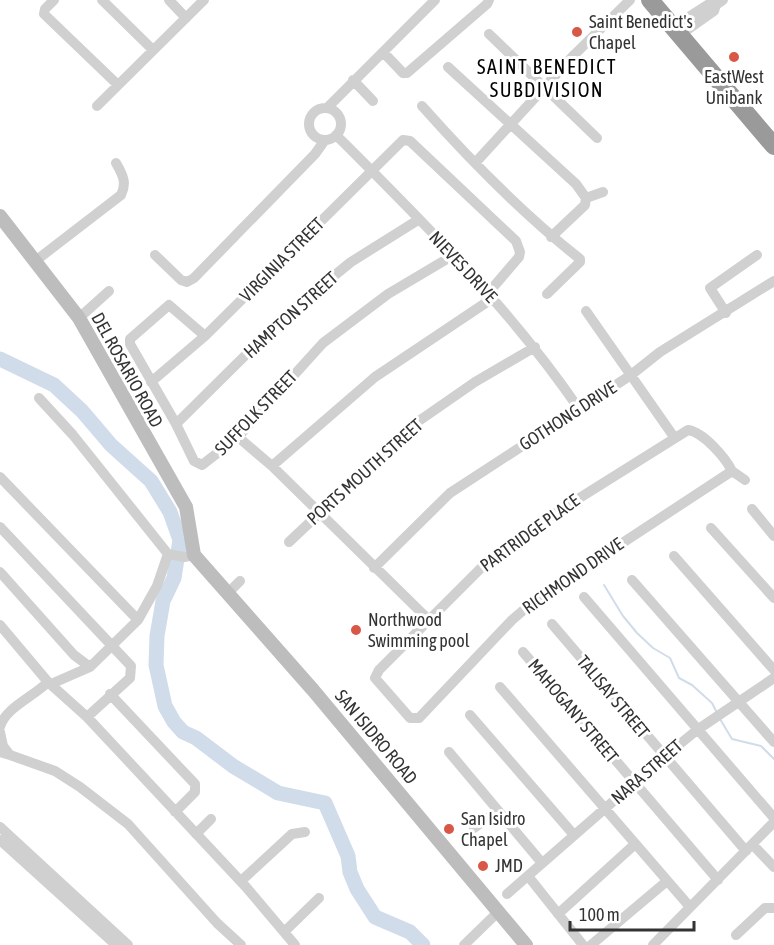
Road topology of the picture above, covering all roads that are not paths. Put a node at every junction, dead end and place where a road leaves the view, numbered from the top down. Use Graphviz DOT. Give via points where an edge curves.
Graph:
graph roads {
  1 [pos="54,0"];
  2 [pos="102,0"];
  3 [pos="169,0"];
  4 [pos="204,0"];
  5 [pos="435,0"];
  6 [pos="489,0"];
  7 [pos="630,0"];
  8 [pos="650,0"];
  9 [pos="719,2"];
  10 [pos="186,18"];
  11 [pos="677,31"];
  12 [pos="489,34"];
  13 [pos="153,50"];
  14 [pos="383,52"];
  15 [pos="448,67"];
  16 [pos="353,80"];
  17 [pos="118,85"];
  18 [pos="546,87"];
  19 [pos="373,101"];
  20 [pos="97,105"];
  21 [pos="422,106"];
  22 [pos="327,108"];
  23 [pos="513,124"];
  24 [pos="336,135"];
  25 [pos="597,138"];
  26 [pos="325,140"];
  27 [pos="774,146"];
  28 [pos="476,162"];
  29 [pos="116,163"];
  30 [pos="372,171"];
  31 [pos="603,192"];
  32 [pos="586,198"];
  33 [pos="0,216"];
  34 [pos="418,220"];
  35 [pos="552,237"];
  36 [pos="155,255"];
  37 [pos="757,255"];
  38 [pos="452,256"];
  39 [pos="34,262"];
  40 [pos="773,284"];
  41 [pos="109,291"];
  42 [pos="547,294"];
  43 [pos="491,295"];
  44 [pos="586,311"];
  45 [pos="726,313"];
  46 [pos="79,318"];
  47 [pos="205,336"];
  48 [pos="535,347"];
  49 [pos="631,375"];
  50 [pos="152,381"];
  51 [pos="39,398"];
  52 [pos="579,409"];
  53 [pos="176,424"];
  54 [pos="674,436"];
  55 [pos="238,437"];
  56 [pos="272,466"];
  57 [pos="732,471"];
  58 [pos="0,477"];
  59 [pos="745,480"];
  60 [pos="752,509"];
  61 [pos="319,514"];
  62 [pos="0,527"];
  63 [pos="711,528"];
  64 [pos="774,536"];
  65 [pos="289,542"];
  66 [pos="169,555"];
  67 [pos="189,556"];
  68 [pos="674,556"];
  69 [pos="374,568"];
  70 [pos="0,572"];
  71 [pos="632,580"];
  72 [pos="240,581"];
  73 [pos="227,594"];
  74 [pos="584,597"];
  75 [pos="774,598"];
  76 [pos="138,620"];
  77 [pos="429,620"];
  78 [pos="552,624"];
  79 [pos="0,625"];
  80 [pos="114,646"];
  81 [pos="523,652"];
  82 [pos="90,667"];
  83 [pos="774,670"];
  84 [pos="774,678"];
  85 [pos="49,683"];
  86 [pos="381,686"];
  87 [pos="500,687"];
  88 [pos="110,694"];
  89 [pos="740,702"];
  90 [pos="3,714"];
  91 [pos="470,715"];
  92 [pos="87,717"];
  93 [pos="0,727"];
  94 [pos="697,730"];
  95 [pos="0,732"];
  96 [pos="774,742"];
  97 [pos="449,752"];
  98 [pos="5,753"];
  99 [pos="664,756"];
  100 [pos="634,783"];
  101 [pos="604,810"];
  102 [pos="498,811"];
  103 [pos="175,812"];
  104 [pos="211,819"];
  105 [pos="774,820"];
  106 [pos="0,827"];
  107 [pos="474,828"];
  108 [pos="305,832"];
  109 [pos="196,834"];
  110 [pos="574,835"];
  111 [pos="0,840"];
  112 [pos="634,845"];
  113 [pos="750,848"];
  114 [pos="542,863"];
  115 [pos="774,867"];
  116 [pos="528,876"];
  117 [pos="718,880"];
  118 [pos="241,881"];
  119 [pos="667,881"];
  120 [pos="507,894"];
  121 [pos="319,898"];
  122 [pos="690,907"];
  123 [pos="774,908"];
  124 [pos="498,912"];
  125 [pos="558,914"];
  126 [pos="284,932"];
  127 [pos="736,935"];
  128 [pos="116,945"];
  129 [pos="128,945"];
  130 [pos="241,945"];
  131 [pos="294,945"];
  132 [pos="464,945"];
  133 [pos="526,945"];
  134 [pos="583,945"];
  135 [pos="591,945"];
  136 [pos="653,945"];
  1 -- 17 [label="street" via="44,15"];
  2 -- 13 [label="street"];
  3 -- 10 [label="street"];
  4 -- 10 [label="street"];
  5 -- 14 [label="street"];
  6 -- 14 [label="street" via="407,73"];
  7 -- 18 [label="street"];
  8 -- 11 [label="highway"];
  9 -- 11 [label="street" via="714,11"];
  10 -- 13 [label="street"];
  11 -- 27 [label="highway"];
  12 -- 18 [label="street"];
  13 -- 17 [label="street"];
  14 -- 16 [label="street"];
  15 -- 23 [label="street"];
  16 -- 19 [label="street"];
  16 -- 22 [label="street"];
  17 -- 20 [label="street"];
  18 -- 23 [label="street"];
  18 -- 25 [label="street"];
  21 -- 28 [label="street"];
  22 -- 24 [label="street" via="339,116 341,126"];
  22 -- 26 [label="street" via="313,113 309,123 312,133"];
  23 -- 28 [label="street"];
  23 -- 32 [label="street"];
  24 -- 26 [label="street"];
  24 -- 30 [label="street, NIEVES DRIVE"];
  26 -- 36 [label="street" via="194,278 181,280"];
  28 -- 35 [label="street"];
  29 -- 39 [label="street" via="125,187 121,195"];
  30 -- 34 [label="street, NIEVES DRIVE"];
  30 -- 43 [label="street, VIRGINIA STREET" via="399,142 410,141 516,241 519,257"];
  30 -- 47 [label="street, VIRGINIA STREET"];
  31 -- 32 [label="street"];
  32 -- 35 [label="street" via="585,205"];
  33 -- 39 [label="main road, DEL ROSARIO ROAD"];
  34 -- 38 [label="street, NIEVES DRIVE"];
  34 -- 53 [label="street, HAMPTON STREET" via="351,261 288,313"];
  35 -- 42 [label="street" via="580,262"];
  37 -- 45 [label="street" via="710,288"];
  38 -- 43 [label="street, NIEVES DRIVE"];
  38 -- 55 [label="street, SUFFOLK STREET" via="388,294 323,343"];
  39 -- 46 [label="main road, DEL ROSARIO ROAD"];
  40 -- 45 [label="street, GOTHONG DRIVE"];
  41 -- 46 [label="street"];
  43 -- 48 [label="street, NIEVES DRIVE"];
  43 -- 56 [label="street" via="375,377"];
  44 -- 49 [label="street"];
  45 -- 49 [label="street, GOTHONG DRIVE" via="660,352"];
  46 -- 67 [label="main road, DEL ROSARIO ROAD" via="186,507"];
  47 -- 50 [label="street, VIRGINIA STREET"];
  47 -- 50 [label="street, SUFFOLK STREET" via="165,305 130,339"];
  48 -- 52 [label="street, NIEVES DRIVE"];
  48 -- 61 [label="street, PORTS MOUTH STREET" via="413,425"];
  49 -- 52 [label="street, GOTHONG DRIVE"];
  49 -- 54 [label="street"];
  50 -- 53 [label="street, SUFFOLK STREET"];
  51 -- 66 [label="street"];
  52 -- 69 [label="street, GOTHONG DRIVE" via="450,493"];
  53 -- 55 [label="street, SUFFOLK STREET" via="194,461 202,465"];
  54 -- 57 [label="street, PARTRIDGE PLACE" via="694,431"];
  54 -- 77 [label="street, PARTRIDGE PLACE" via="495,556"];
  55 -- 56 [label="street"];
  56 -- 61 [label="street"];
  57 -- 59 [label="street"];
  57 -- 86 [label="street, RICHMOND DRIVE" via="534,601 419,718 410,718"];
  58 -- 76 [label="street"];
  60 -- 64 [label="street"];
  61 -- 65 [label="street, PORTS MOUTH STREET"];
  61 -- 69 [label="street"];
  62 -- 80 [label="street"];
  63 -- 75 [label="street"];
  66 -- 67 [label="street"];
  66 -- 76 [label="street"];
  67 -- 73 [label="main road, SAN ISIDRO ROAD"];
  68 -- 83 [label="street"];
  69 -- 77 [label="street"];
  70 -- 82 [label="street" via="74,655"];
  71 -- 89 [label="street"];
  72 -- 73 [label="street"];
  73 -- 124 [label="main road, SAN ISIDRO ROAD" via="313,690"];
  74 -- 94 [label="street"];
  76 -- 80 [label="street"];
  77 -- 86 [label="street, PARTRIDGE PLACE" via="375,675"];
  78 -- 99 [label="street, TALISAY STREET"];
  79 -- 85 [label="street"];
  80 -- 82 [label="street"];
  80 -- 88 [label="street" via="131,666 132,674"];
  81 -- 100 [label="street, MAHOGANY STREET"];
  82 -- 85 [label="street"];
  84 -- 89 [label="street, NARA STREET"];
  85 -- 90 [label="street"];
  85 -- 92 [label="street"];
  87 -- 101 [label="street"];
  88 -- 92 [label="street"];
  88 -- 103 [label="street" via="195,784 195,792"];
  89 -- 94 [label="street, NARA STREET"];
  89 -- 96 [label="street"];
  90 -- 93 [label="street"];
  91 -- 110 [label="street"];
  92 -- 103 [label="street"];
  94 -- 99 [label="street, NARA STREET"];
  94 -- 105 [label="street"];
  95 -- 98 [label="street"];
  97 -- 102 [label="street"];
  98 -- 130 [label="street" via="55,771 128,824"];
  99 -- 100 [label="street, NARA STREET"];
  99 -- 113 [label="street, TALISAY STREET"];
  100 -- 101 [label="street, NARA STREET"];
  100 -- 117 [label="street, MAHOGANY STREET"];
  101 -- 110 [label="street, NARA STREET"];
  101 -- 112 [label="street"];
  102 -- 107 [label="street"];
  102 -- 114 [label="street"];
  103 -- 109 [label="street"];
  104 -- 109 [label="street"];
  105 -- 113 [label="street"];
  106 -- 129 [label="street"];
  108 -- 118 [label="street" via="292,834"];
  109 -- 118 [label="street"];
  110 -- 114 [label="street, NARA STREET"];
  111 -- 128 [label="street"];
  112 -- 119 [label="street"];
  112 -- 125 [label="street"];
  113 -- 115 [label="street, TALISAY STREET"];
  113 -- 117 [label="street"];
  114 -- 116 [label="street, NARA STREET"];
  116 -- 120 [label="street, NARA STREET"];
  116 -- 125 [label="street"];
  117 -- 122 [label="street"];
  118 -- 126 [label="street"];
  119 -- 122 [label="street"];
  119 -- 135 [label="street"];
  121 -- 126 [label="street"];
  122 -- 136 [label="street"];
  123 -- 127 [label="street" via="765,908"];
  124 -- 132 [label="street"];
  124 -- 133 [label="main road, SAN ISIDRO ROAD"];
  125 -- 134 [label="street"];
  126 -- 131 [label="street"];
}
